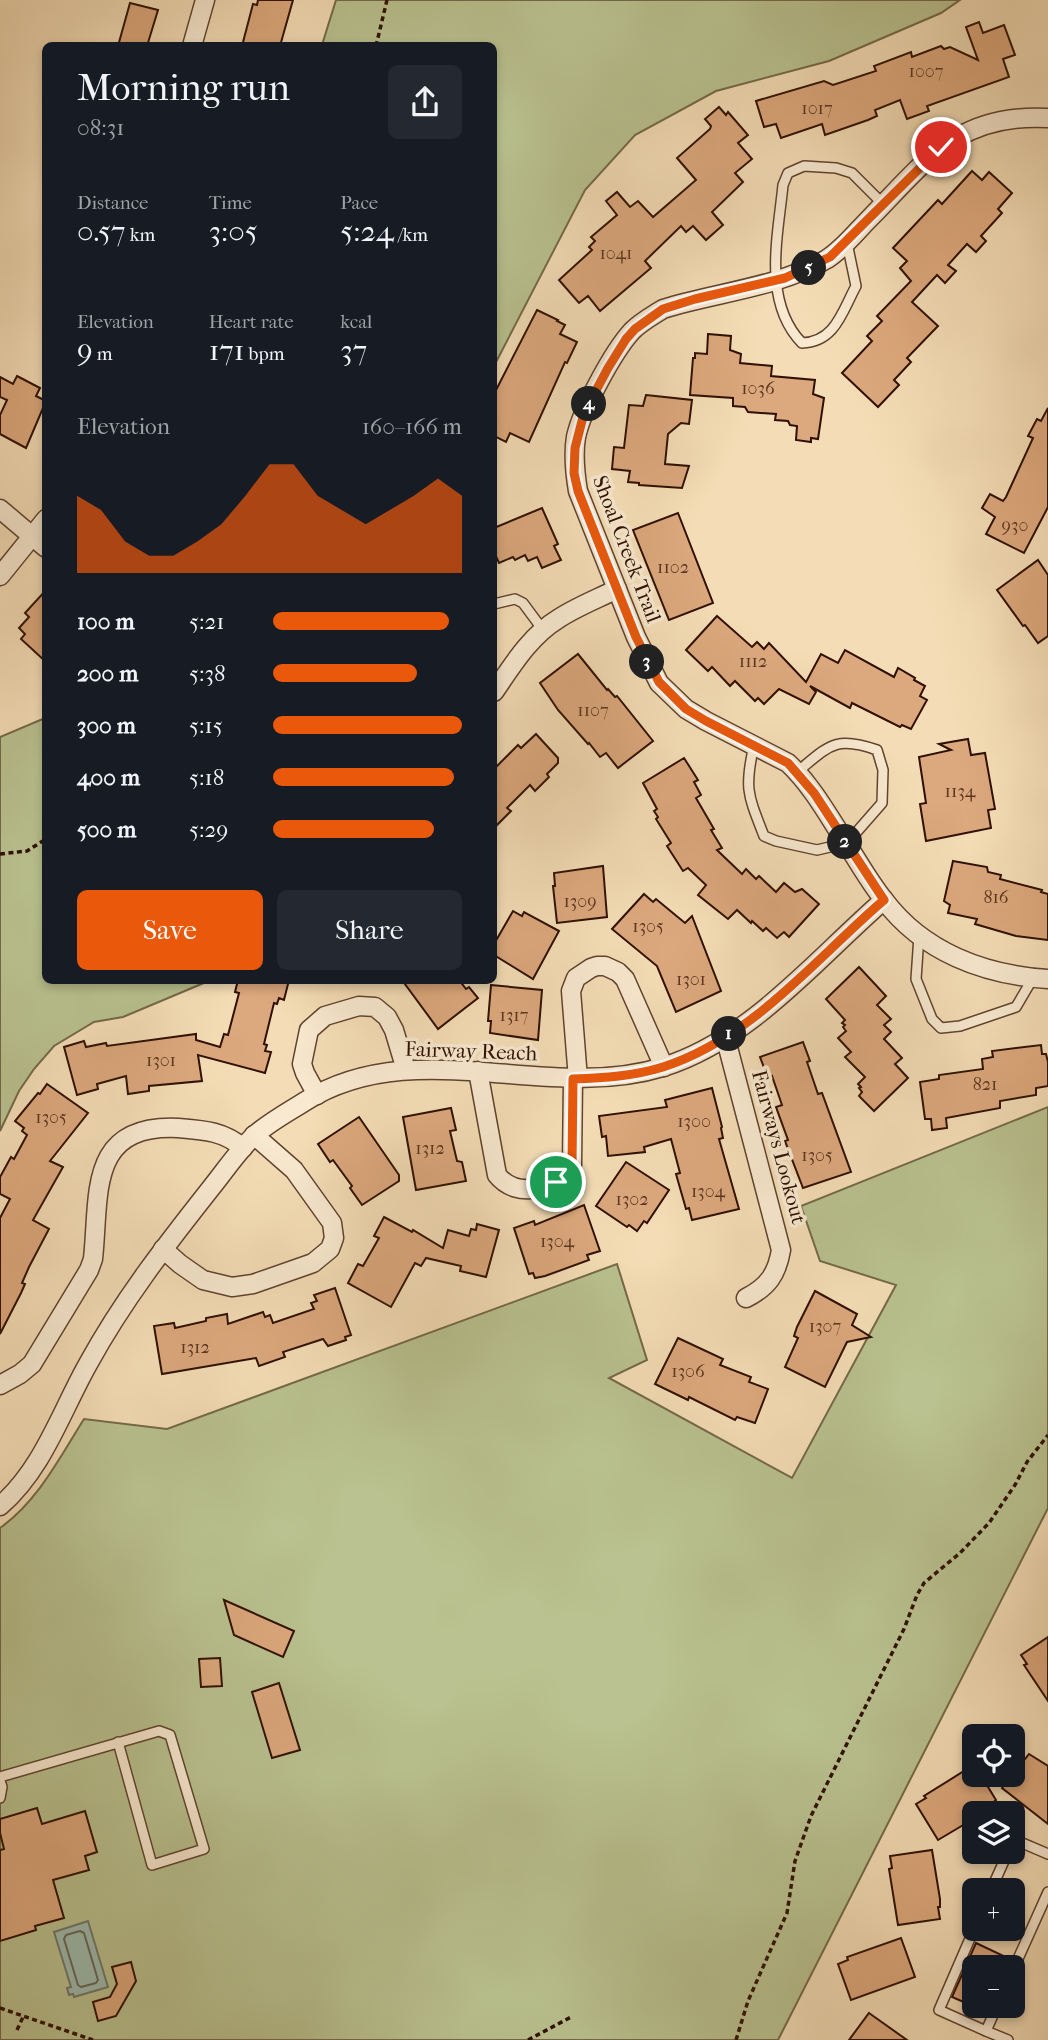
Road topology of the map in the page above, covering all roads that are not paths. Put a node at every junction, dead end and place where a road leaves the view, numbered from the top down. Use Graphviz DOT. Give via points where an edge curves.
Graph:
graph roads {
  1 [pos="205,0"];
  2 [pos="193,42"];
  3 [pos="1048,118"];
  4 [pos="883,204"];
  5 [pos="846,242"];
  6 [pos="775,281"];
  7 [pos="0,509"];
  8 [pos="39,543"];
  9 [pos="0,576"];
  10 [pos="617,589"];
  11 [pos="497,603"];
  12 [pos="543,630"];
  13 [pos="497,688"];
  14 [pos="754,745"];
  15 [pos="797,772"];
  16 [pos="847,843"];
  17 [pos="884,900"];
  18 [pos="919,936"];
  19 [pos="1040,979"];
  20 [pos="725,1036"];
  21 [pos="664,1067"];
  22 [pos="406,1070"];
  23 [pos="478,1071"];
  24 [pos="576,1079"];
  25 [pos="317,1094"];
  26 [pos="249,1142"];
  27 [pos="163,1249"];
  28 [pos="746,1298"];
  29 [pos="0,1385"];
  30 [pos="0,1506"];
  31 [pos="118,1742"];
  32 [pos="0,1779"];
  33 [pos="0,1798"];
  34 [pos="1025,1844"];
  35 [pos="1048,1854"];
  36 [pos="1048,1892"];
  37 [pos="969,1941"];
  38 [pos="1020,1955"];
  39 [pos="992,2018"];
  40 [pos="986,2031"];
  41 [pos="1008,2040"];
  1 -- 2 [label="street"];
  3 -- 4 [label="street, Shoal Creek Trail" via="1006,118 969,130 941,147"];
  4 -- 5 [label="street, Shoal Creek Trail"];
  4 -- 6 [label="lane" via="852,173 804,166 788,173 783,185"];
  5 -- 6 [label="street, Shoal Creek Trail" via="830,257"];
  5 -- 6 [label="lane" via="856,286 830,334 817,342 802,343 789,329"];
  6 -- 10 [label="street, Shoal Creek Trail" via="695,299 648,318 626,339 584,413 576,435 574,473"];
  7 -- 8 [label="street"];
  8 -- 9 [label="street"];
  10 -- 12 [label="street"];
  10 -- 14 [label="street, Shoal Creek Trail" via="649,666 668,694 706,721"];
  11 -- 12 [label="lane" via="515,599 523,603"];
  12 -- 13 [label="street"];
  14 -- 15 [label="street, Shoal Creek Trail"];
  14 -- 16 [label="lane" via="748,793 764,836 817,850"];
  15 -- 16 [label="street, Shoal Creek Trail"];
  15 -- 16 [label="lane" via="831,744 856,742 877,750 883,770 882,803"];
  16 -- 17 [label="street, Shoal Creek Trail"];
  17 -- 18 [label="street, Shoal Creek Trail"];
  17 -- 20 [label="street, Fairway Reach" via="760,1013"];
  18 -- 19 [label="street, Shoal Creek Trail" via="971,964"];
  18 -- 19 [label="lane" via="916,979 932,1019 942,1028 1016,1007"];
  20 -- 21 [label="street, Fairway Reach"];
  20 -- 28 [label="street, Fairways Lookout" via="781,1250 772,1280"];
  21 -- 24 [label="street, Fairway Reach" via="614,1078"];
  21 -- 24 [label="street" via="625,979 597,966 580,974 571,991"];
  22 -- 23 [label="street, Fairway Reach"];
  22 -- 25 [label="street, Fairway Reach" via="357,1079"];
  22 -- 25 [label="street" via="387,1017 375,1006 359,1006 325,1017 309,1030 302,1064"];
  23 -- 24 [label="street, Fairway Reach"];
  23 -- 24 [label="street" via="497,1175 517,1190 556,1182 572,1165"];
  25 -- 26 [label="street, Fairway Reach"];
  26 -- 27 [label="street, Fairway Reach"];
  26 -- 27 [label="street" via="294,1170 334,1230 330,1249 313,1263 232,1287 203,1280"];
  26 -- 29 [label="street" via="211,1130 155,1127 118,1144 101,1173 89,1270 32,1364"];
  27 -- 30 [label="street, Fairway Reach" via="130,1293 88,1364 35,1466"];
  31 -- 31 [label="lane" via="152,1865 204,1849 170,1735 159,1731"];
  31 -- 32 [label="lane"];
  32 -- 33 [label="lane"];
  34 -- 35 [label="lane"];
  36 -- 38 [label="lane"];
  37 -- 40 [label="lane" via="939,2010"];
  39 -- 40 [label="lane"];
  40 -- 41 [label="lane"];
}
